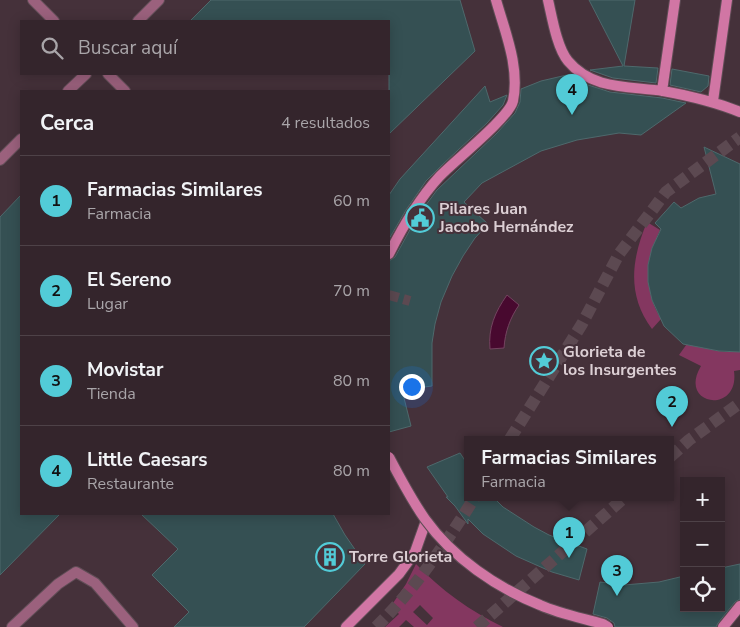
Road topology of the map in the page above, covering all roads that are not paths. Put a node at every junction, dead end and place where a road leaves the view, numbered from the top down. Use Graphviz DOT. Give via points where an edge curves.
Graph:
graph roads {
  1 [pos="33,0"];
  2 [pos="159,0"];
  3 [pos="496,0"];
  4 [pos="548,0"];
  5 [pos="675,0"];
  6 [pos="727,0"];
  7 [pos="53,20"];
  8 [pos="139,20"];
  9 [pos="85,75"];
  10 [pos="109,75"];
  11 [pos="69,90"];
  12 [pos="124,90"];
  13 [pos="662,91"];
  14 [pos="714,101"];
  15 [pos="740,112"];
  16 [pos="20,140"];
  17 [pos="0,160"];
  18 [pos="390,252"];
  19 [pos="390,459"];
  20 [pos="426,521"];
  21 [pos="740,606"];
  22 [pos="12,627"];
  23 [pos="133,627"];
  24 [pos="346,627"];
  25 [pos="608,627"];
  26 [pos="723,627"];
  1 -- 7 [label="street"];
  2 -- 8 [label="street"];
  3 -- 18 [label="main road" via="515,72 512,102 503,117 438,178 406,220"];
  4 -- 13 [label="main road" via="566,60 582,76 601,84"];
  5 -- 13 [label="main road"];
  6 -- 14 [label="main road"];
  9 -- 11 [label="street"];
  10 -- 12 [label="street"];
  13 -- 14 [label="main road"];
  14 -- 15 [label="main road"];
  16 -- 17 [label="street"];
  19 -- 20 [label="main road, bridge"];
  20 -- 24 [label="main road" via="415,552 399,574"];
  20 -- 25 [label="main road, bridge" via="452,550 482,574 541,606"];
  21 -- 26 [label="main road"];
  22 -- 23 [label="street" via="58,584 76,572 95,583"];
}
